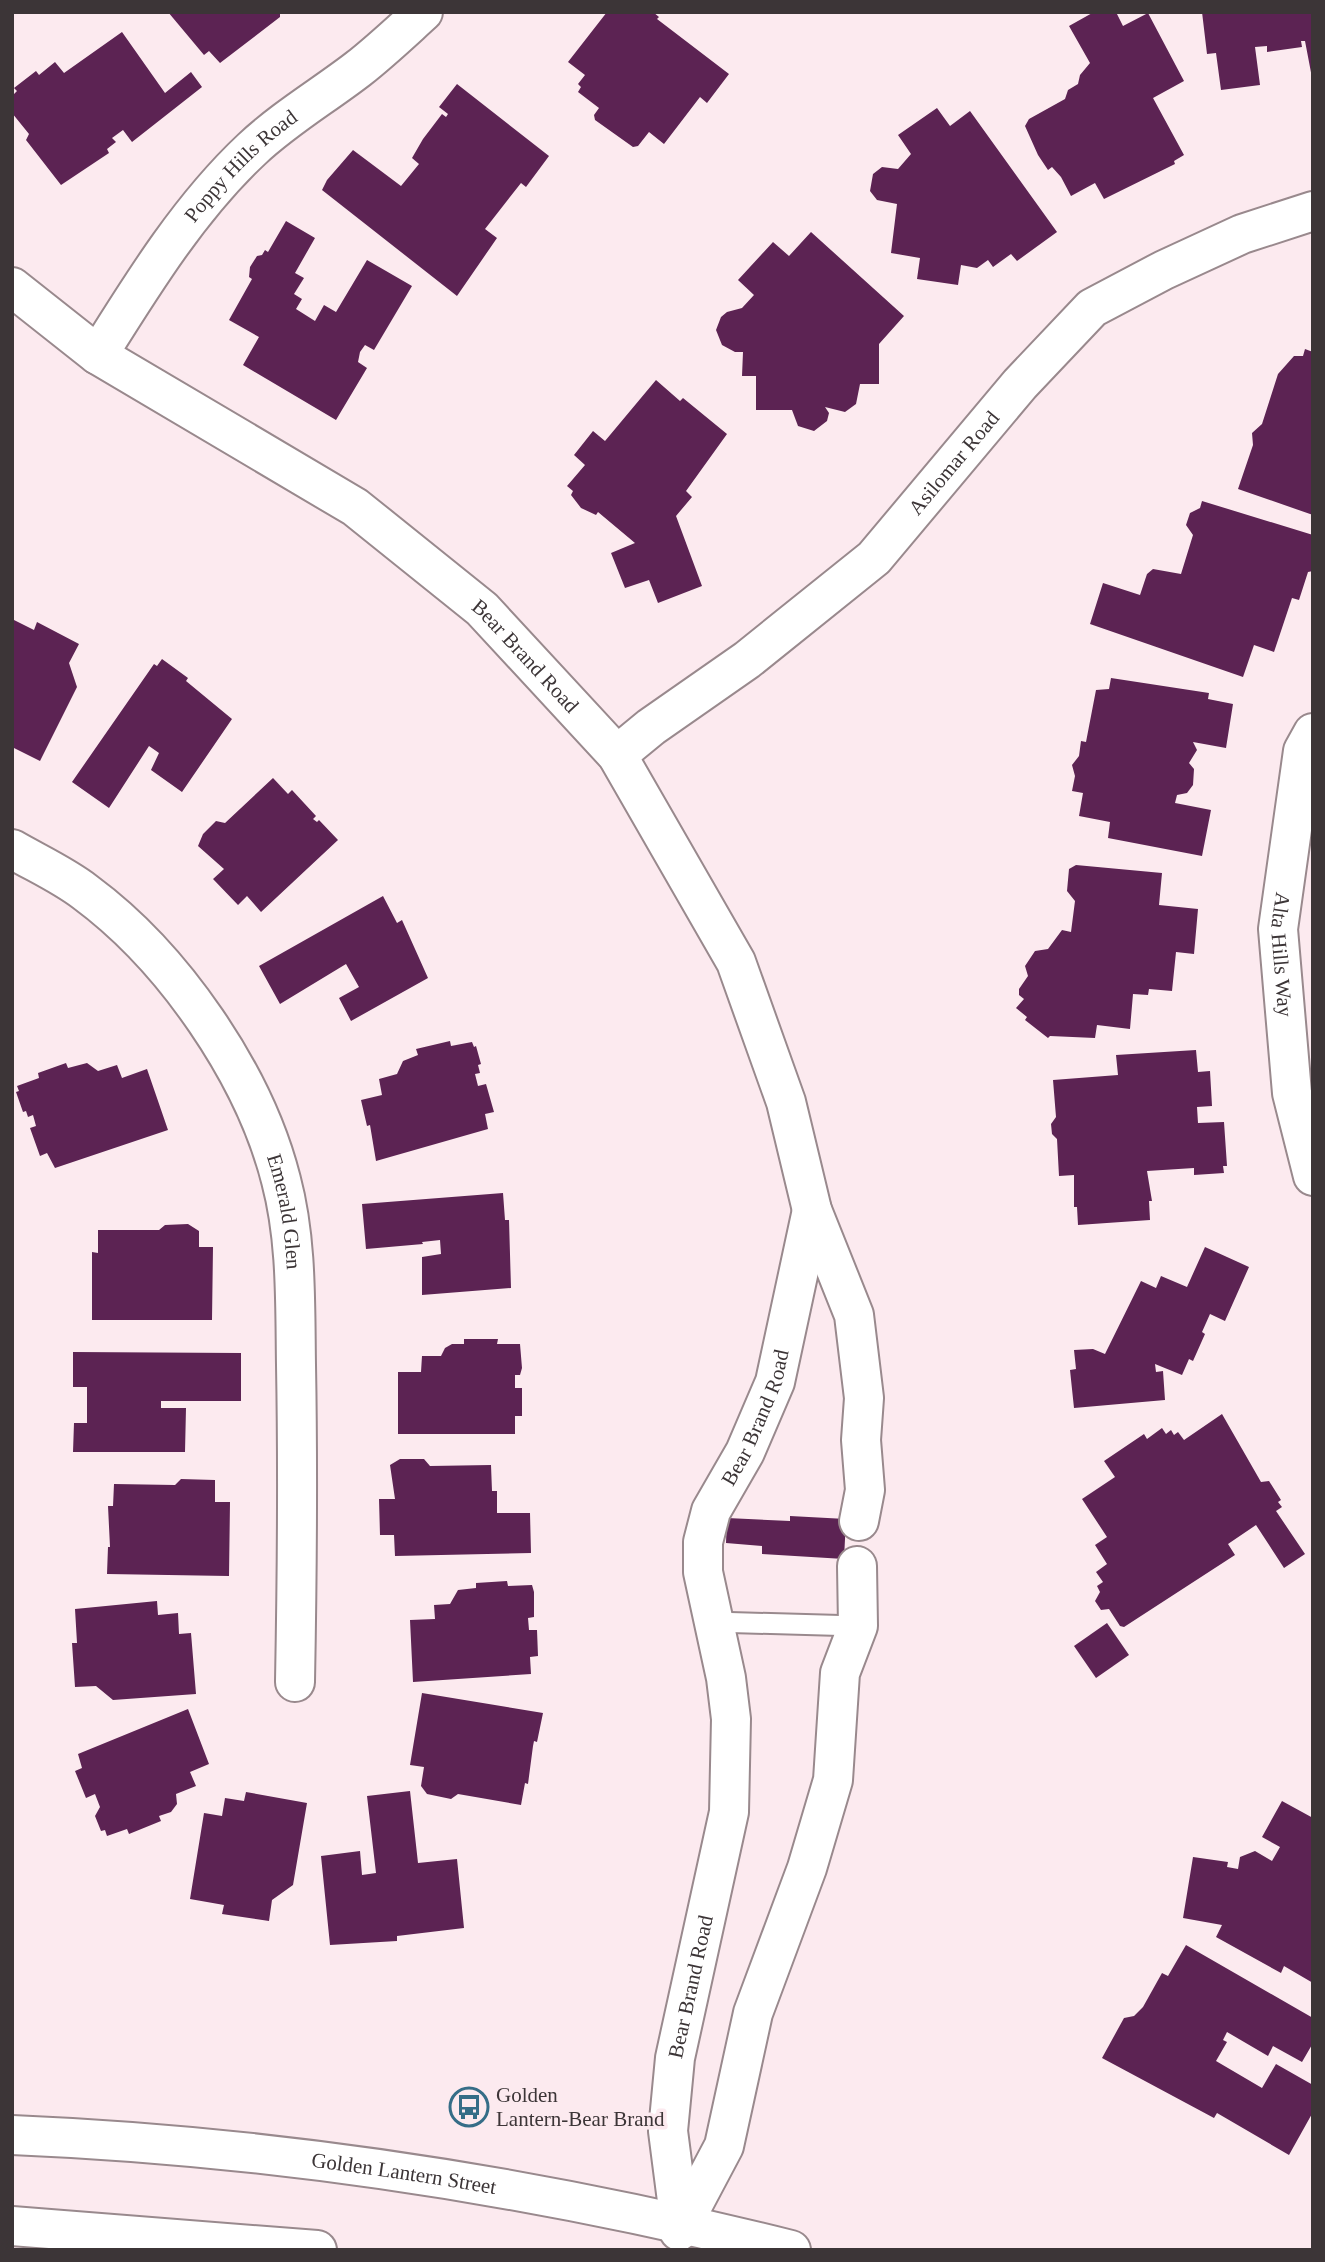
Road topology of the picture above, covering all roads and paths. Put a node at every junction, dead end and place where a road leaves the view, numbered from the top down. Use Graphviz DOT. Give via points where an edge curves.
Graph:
graph roads {
  1 [pos="423,12"];
  2 [pos="1313,211"];
  3 [pos="12,287"];
  4 [pos="98,355"];
  5 [pos="1313,733"];
  6 [pos="617,755"];
  7 [pos="12,849"];
  8 [pos="1313,1176"];
  9 [pos="812,1210"];
  10 [pos="859,1521"];
  11 [pos="858,1566"];
  12 [pos="713,1622"];
  13 [pos="858,1626"];
  14 [pos="295,1682"];
  15 [pos="12,2135"];
  16 [pos="12,2226"];
  17 [pos="677,2237"];
  18 [pos="317,2250"];
  19 [pos="791,2250"];
  1 -- 4 [label="street, Poppy Hills Road" via="358,69 296,111 209,194"];
  2 -- 6 [label="street, Asilomar Road" via="1242,234 1092,308 1020,384 874,558 747,660"];
  3 -- 4 [label="street, Bear Brand Road"];
  4 -- 6 [label="street, Bear Brand Road" via="355,507 482,609"];
  5 -- 8 [label="street, Alta Hills Way" via="1303,751 1278,929 1292,1093"];
  6 -- 9 [label="street, Bear Brand Road" via="736,962 786,1102"];
  7 -- 14 [label="street, Emerald Glen" via="85,892 142,944 204,1014 250,1096 281,1180 294,1262 299,1502"];
  9 -- 10 [label="street, Bear Brand Road" via="854,1315 864,1398 865,1490"];
  9 -- 12 [label="street, Bear Brand Road" via="775,1382 745,1452 710,1511 703,1572"];
  11 -- 13 [label="street"];
  12 -- 13 [label="lane"];
  12 -- 17 [label="street, Bear Brand Road" via="731,1719 729,1812 675,2058 668,2131"];
  13 -- 17 [label="street" via="840,1673 834,1780 753,2013 724,2146"];
  15 -- 17 [label="street, Golden Lantern Street" via="187,2144 469,2181"];
  16 -- 18 [label="street"];
  17 -- 19 [label="street, Golden Lantern Street"];
}
